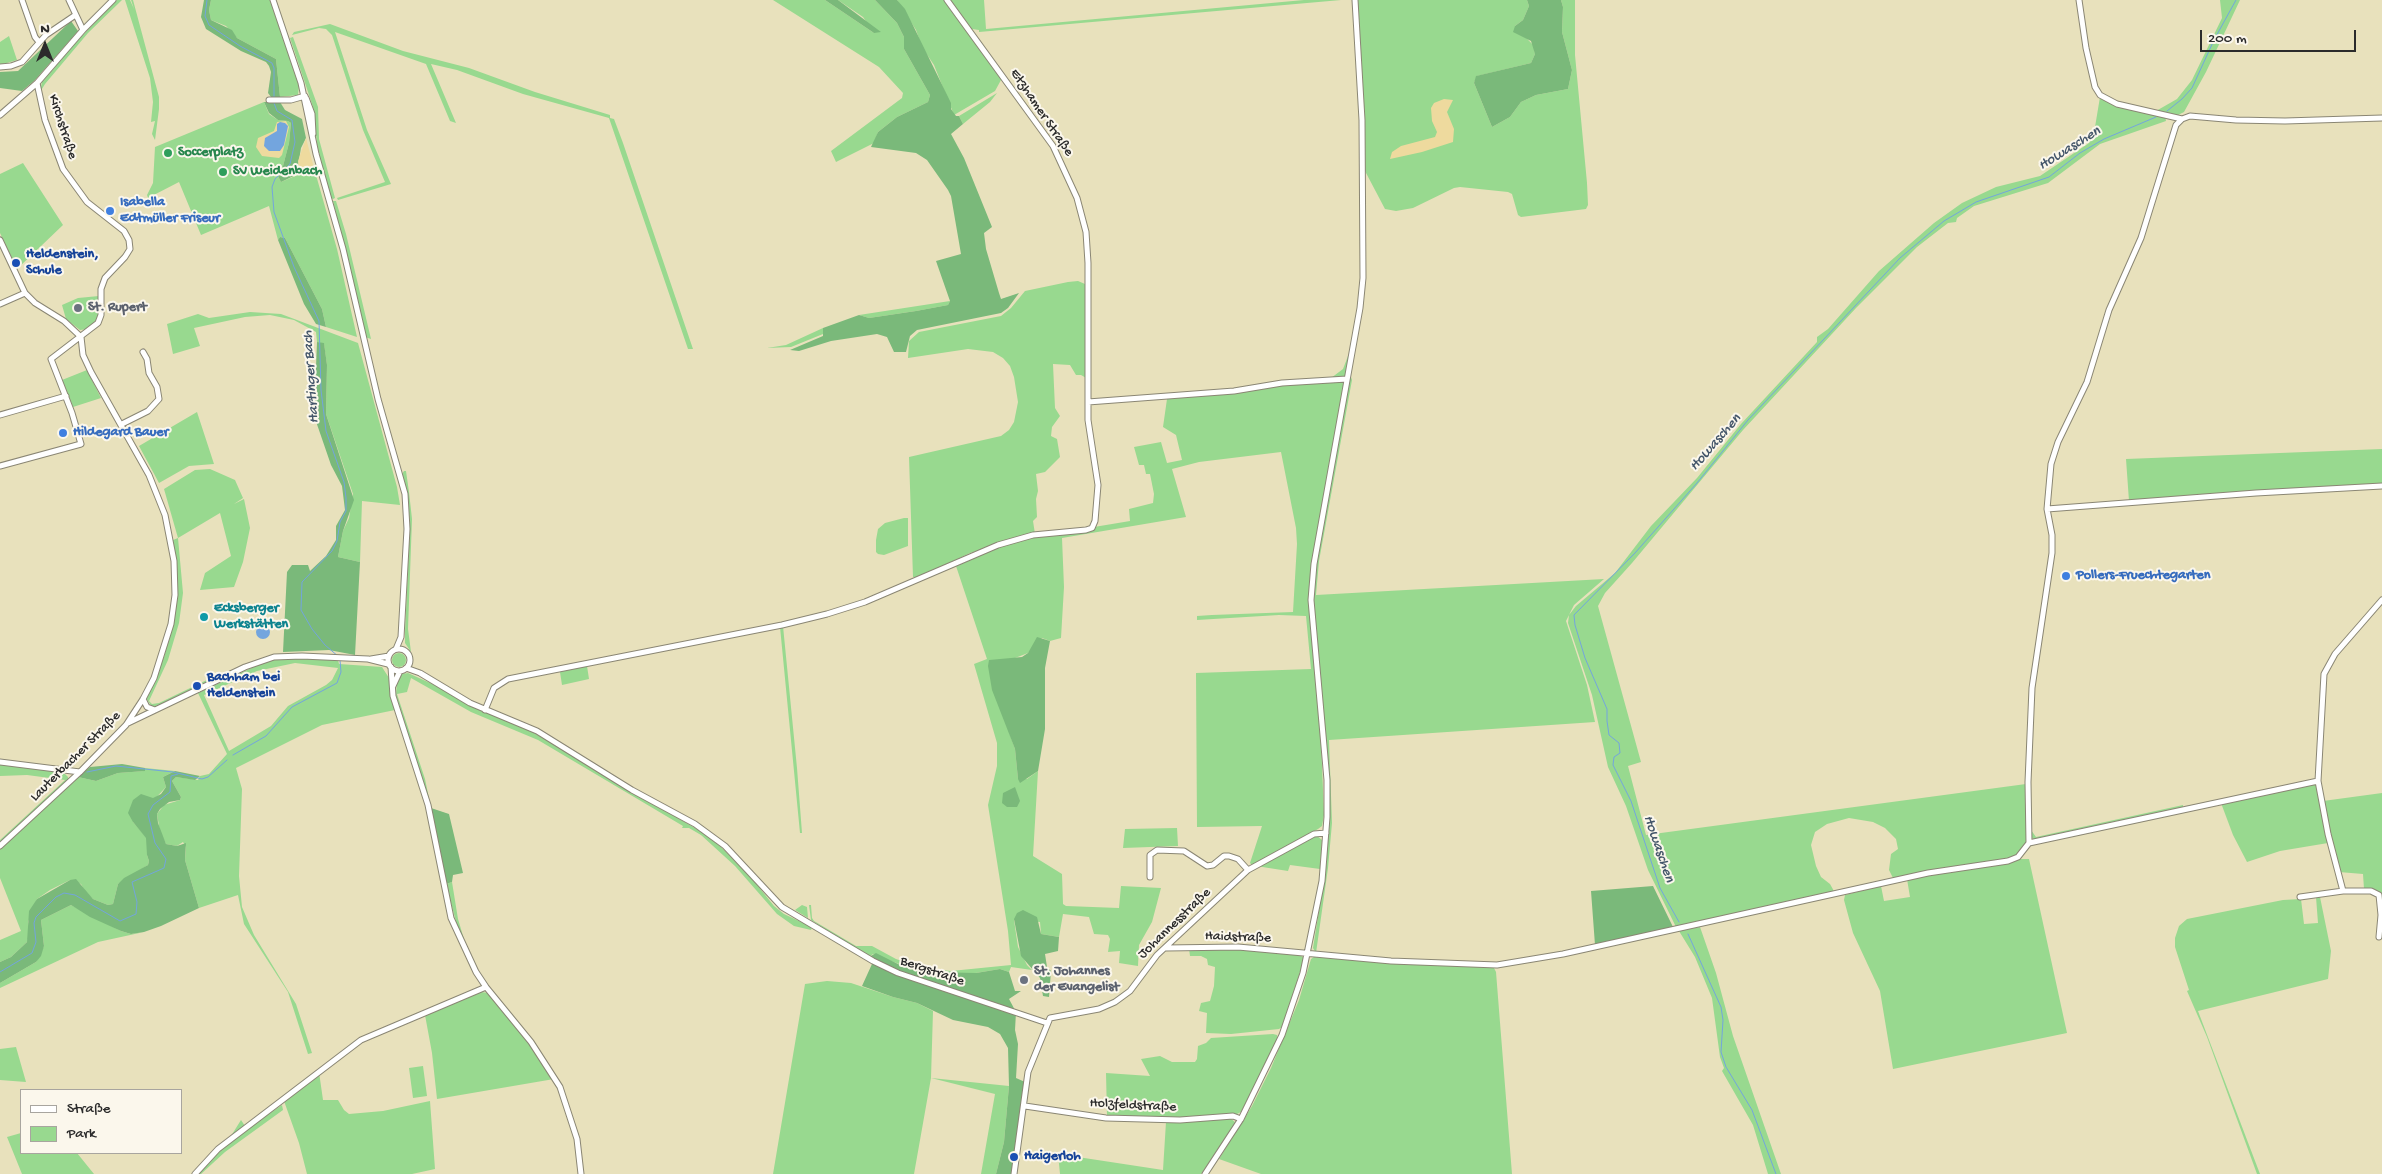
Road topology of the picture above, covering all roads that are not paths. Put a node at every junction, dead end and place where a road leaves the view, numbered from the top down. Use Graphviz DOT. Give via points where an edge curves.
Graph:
graph roads {
  1 [pos="22,0"];
  2 [pos="69,0"];
  3 [pos="113,0"];
  4 [pos="273,0"];
  5 [pos="948,0"];
  6 [pos="1355,0"];
  7 [pos="2079,0"];
  8 [pos="74,16"];
  9 [pos="83,30"];
  10 [pos="39,42"];
  11 [pos="0,67"];
  12 [pos="36,83"];
  13 [pos="304,96"];
  14 [pos="269,100"];
  15 [pos="0,115"];
  16 [pos="2382,118"];
  17 [pos="2182,119"];
  18 [pos="0,240"];
  19 [pos="25,293"];
  20 [pos="0,304"];
  21 [pos="81,337"];
  22 [pos="142,352"];
  23 [pos="1347,378"];
  24 [pos="66,396"];
  25 [pos="1088,402"];
  26 [pos="0,415"];
  27 [pos="122,424"];
  28 [pos="0,466"];
  29 [pos="2382,486"];
  30 [pos="2048,509"];
  31 [pos="2382,600"];
  32 [pos="401,637"];
  33 [pos="396,649"];
  34 [pos="404,650"];
  35 [pos="389,656"];
  36 [pos="368,659"];
  37 [pos="410,661"];
  38 [pos="390,666"];
  39 [pos="403,670"];
  40 [pos="420,673"];
  41 [pos="392,686"];
  42 [pos="144,699"];
  43 [pos="155,710"];
  44 [pos="485,710"];
  45 [pos="126,725"];
  46 [pos="0,762"];
  47 [pos="80,772"];
  48 [pos="2318,781"];
  49 [pos="1326,832"];
  50 [pos="2029,843"];
  51 [pos="0,846"];
  52 [pos="1248,870"];
  53 [pos="1150,877"];
  54 [pos="2343,891"];
  55 [pos="2300,898"];
  56 [pos="2379,936"];
  57 [pos="1166,948"];
  58 [pos="1308,954"];
  59 [pos="486,987"];
  60 [pos="1047,1023"];
  61 [pos="1025,1106"];
  62 [pos="1241,1119"];
  63 [pos="194,1174"];
  64 [pos="582,1174"];
  65 [pos="1014,1174"];
  66 [pos="1205,1174"];
  1 -- 10 [label="street"];
  2 -- 8 [label="street"];
  3 -- 9 [label="street"];
  4 -- 13 [label="street"];
  5 -- 25 [label="street, Etzhamer Straße" via="1052,146 1077,198 1088,255"];
  6 -- 23 [label="street" via="1362,120 1363,278"];
  7 -- 17 [label="street" via="2086,48 2095,87 2100,95 2117,104"];
  8 -- 9 [label="street"];
  8 -- 10 [label="street"];
  9 -- 12 [label="street"];
  10 -- 11 [label="street" via="22,62"];
  12 -- 15 [label="street"];
  12 -- 21 [label="street, Kirchstraße" via="63,169 87,202 121,228 130,243 128,254 110,270 102,283 102,310 98,324"];
  13 -- 14 [label="street"];
  13 -- 32 [label="street" via="312,114 314,146 404,494 407,529"];
  16 -- 17 [label="street" via="2285,121 2196,115"];
  17 -- 30 [label="street" via="2176,125 2141,238 2106,319 2087,382 2054,453 2049,474"];
  18 -- 19 [label="street"];
  19 -- 20 [label="street"];
  19 -- 21 [label="street"];
  21 -- 24 [label="street, Kirchstraße" via="51,359"];
  21 -- 27 [label="street, Lauterbacher Straße" via="86,362"];
  22 -- 27 [label="street" via="159,399 148,411"];
  23 -- 25 [label="street" via="1234,391"];
  23 -- 49 [label="street" via="1314,564 1311,600 1326,760"];
  24 -- 26 [label="street"];
  24 -- 28 [label="street" via="81,444"];
  25 -- 44 [label="street, Etzhamer Straße" via="1098,485 1092,528 1033,536 998,545 881,596 827,614 508,679 494,688"];
  27 -- 42 [label="street, Lauterbacher Straße" via="156,489 171,536 174,561 172,624"];
  29 -- 30 [label="street"];
  30 -- 50 [label="street" via="2052,553 2032,688 2028,764"];
  31 -- 48 [label="street" via="2335,654 2324,674"];
  32 -- 33 [label="street"];
  32 -- 34 [label="street"];
  33 -- 34 [label="street"];
  33 -- 35 [label="street"];
  34 -- 37 [label="street"];
  35 -- 36 [label="street"];
  35 -- 38 [label="street"];
  36 -- 38 [label="street"];
  36 -- 43 [label="street" via="274,657"];
  37 -- 39 [label="street"];
  37 -- 40 [label="street"];
  38 -- 39 [label="street"];
  38 -- 41 [label="street"];
  39 -- 40 [label="street"];
  39 -- 41 [label="street"];
  40 -- 44 [label="street, Bergstraße"];
  41 -- 59 [label="street" via="428,804 451,918"];
  42 -- 43 [label="street" via="147,707"];
  42 -- 45 [label="street, Lauterbacher Straße"];
  43 -- 45 [label="street"];
  44 -- 60 [label="street, Bergstraße" via="537,731 700,828 724,846 782,907 873,962 898,974"];
  45 -- 47 [label="street, Lauterbacher Straße"];
  46 -- 47 [label="street"];
  47 -- 51 [label="street, Lauterbacher Straße"];
  48 -- 50 [label="street"];
  48 -- 54 [label="street"];
  49 -- 52 [label="street, Johannesstraße" via="1314,834"];
  49 -- 58 [label="street" via="1322,881"];
  50 -- 58 [label="street, Haidstraße" via="2022,854 2008,861 1928,873 1508,963 1391,961"];
  52 -- 53 [label="street" via="1238,859 1230,856 1207,866 1184,851 1157,850 1150,855"];
  52 -- 57 [label="street, Johannesstraße"];
  54 -- 55 [label="street"];
  54 -- 56 [label="street" via="2371,891 2379,895"];
  57 -- 58 [label="street, Haidstraße" via="1238,947"];
  57 -- 60 [label="street, Johannesstraße" via="1149,963 1130,991 1115,1002 1093,1010 1052,1017"];
  58 -- 62 [label="street" via="1282,1035"];
  59 -- 63 [label="street" via="361,1040 218,1149"];
  59 -- 64 [label="street" via="531,1042 560,1087 577,1139"];
  60 -- 61 [label="street" via="1028,1072"];
  61 -- 62 [label="street, Holzfeldstraße" via="1106,1118 1180,1120 1233,1116"];
  61 -- 65 [label="street"];
  62 -- 66 [label="street"];
}
